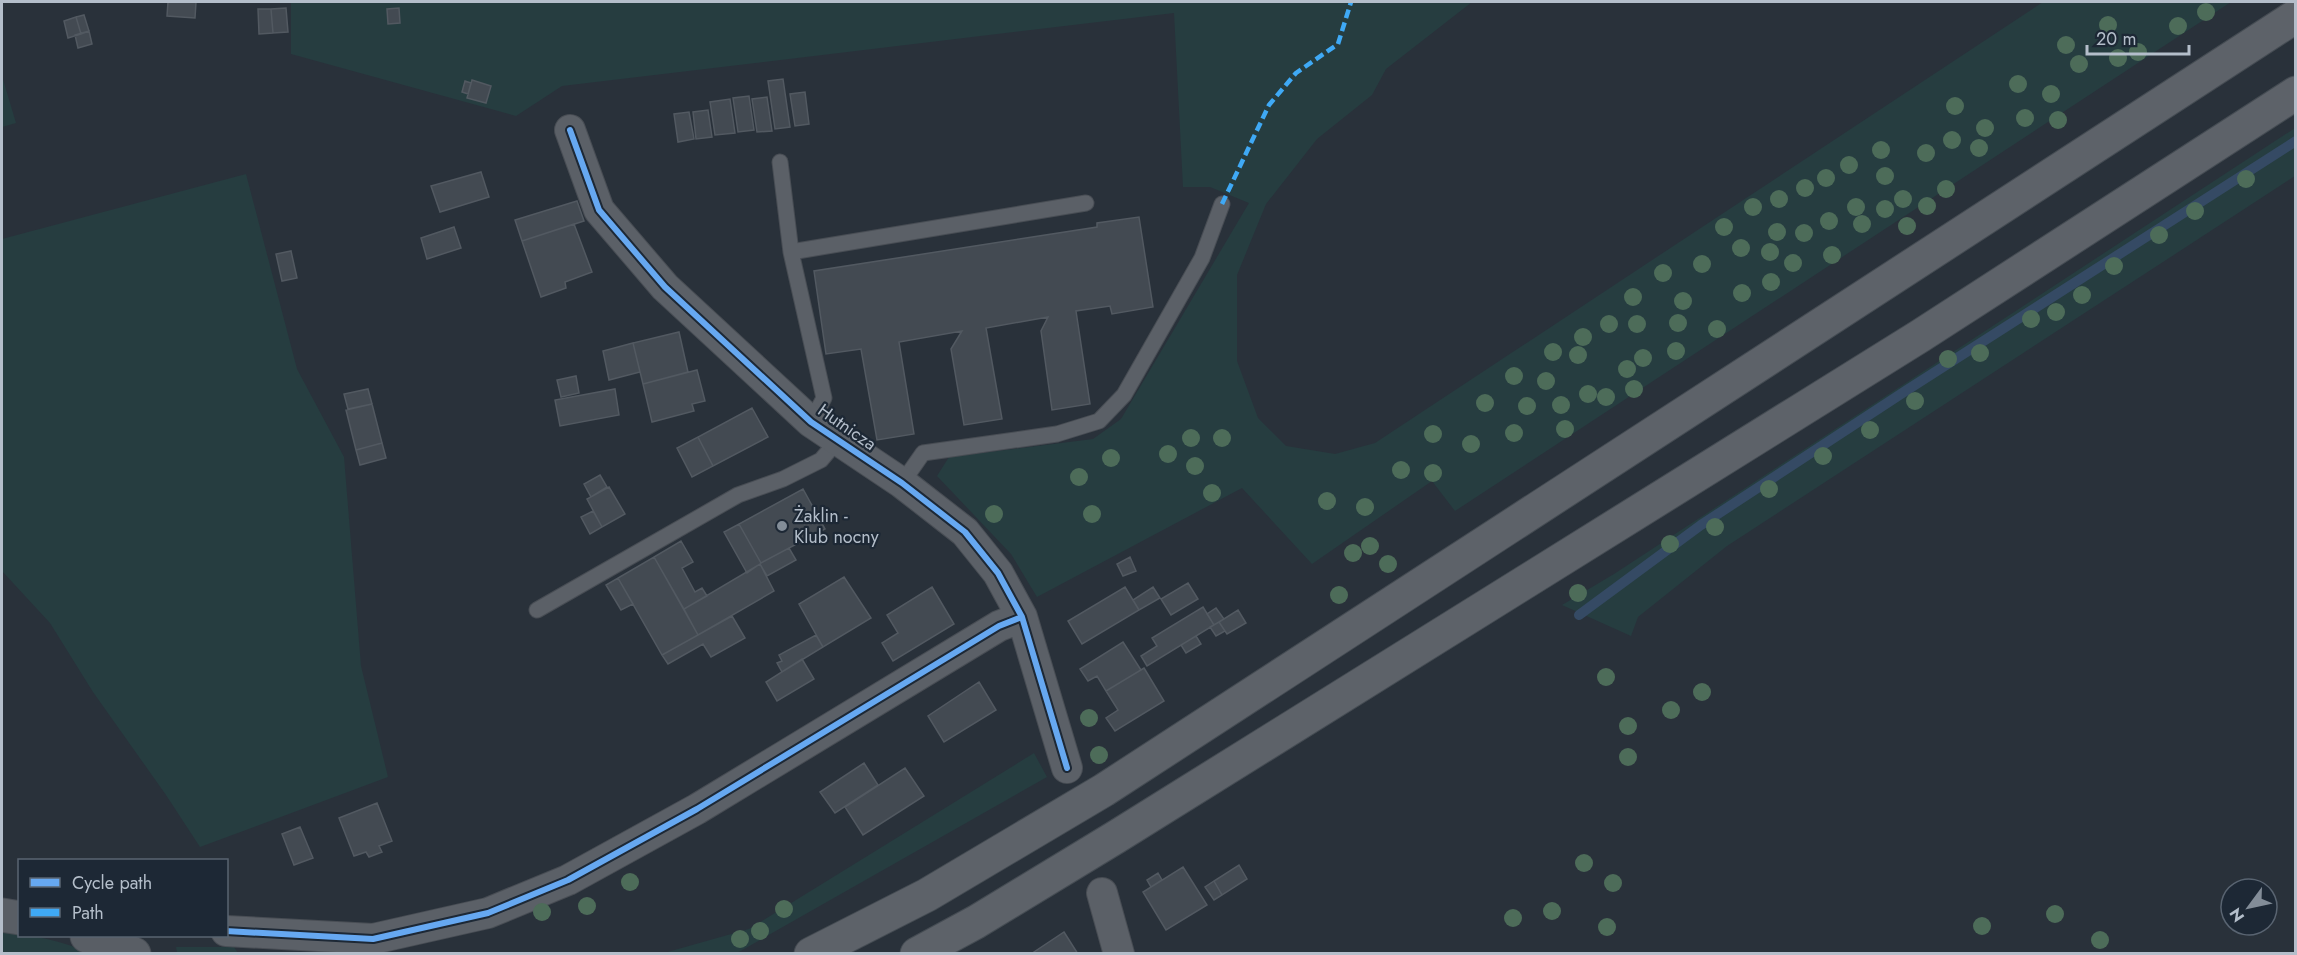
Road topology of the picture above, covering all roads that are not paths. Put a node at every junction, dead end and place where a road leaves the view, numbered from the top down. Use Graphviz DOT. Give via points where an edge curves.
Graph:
graph roads {
  1 [pos="2295,16"];
  2 [pos="2295,93"];
  3 [pos="570,130"];
  4 [pos="780,162"];
  5 [pos="1086,203"];
  6 [pos="1222,204"];
  7 [pos="791,252"];
  8 [pos="811,422"];
  9 [pos="837,441"];
  10 [pos="902,483"];
  11 [pos="537,610"];
  12 [pos="1022,617"];
  13 [pos="1067,768"];
  14 [pos="1102,893"];
  15 [pos="2,915"];
  16 [pos="18,918"];
  17 [pos="228,932"];
  18 [pos="92,937"];
  19 [pos="257,944"];
  20 [pos="137,947"];
  21 [pos="811,954"];
  22 [pos="917,954"];
  23 [pos="1119,954"];
  1 -- 21 [label="main road" via="1104,790 927,895"];
  2 -- 22 [label="main road" via="1920,336 1116,837"];
  3 -- 8 [label="street, Hutnicza" via="599,210 665,287"];
  4 -- 7 [label="lane"];
  5 -- 7 [label="lane"];
  6 -- 10 [label="lane" via="1191,278 1124,395 1099,420 1058,434 923,453"];
  7 -- 8 [label="lane" via="824,398"];
  8 -- 9 [label="street, Hutnicza"];
  9 -- 10 [label="street, Hutnicza"];
  9 -- 11 [label="lane" via="821,459 783,479 738,495"];
  10 -- 12 [label="street, Hutnicza" via="965,532 998,573"];
  12 -- 13 [label="street, Hutnicza"];
  12 -- 19 [label="street" via="989,632 697,808 568,880 488,913 373,939"];
  14 -- 23 [label="street"];
  15 -- 16 [label="street"];
  17 -- 19 [label="street"];
  18 -- 20 [label="street"];
}
